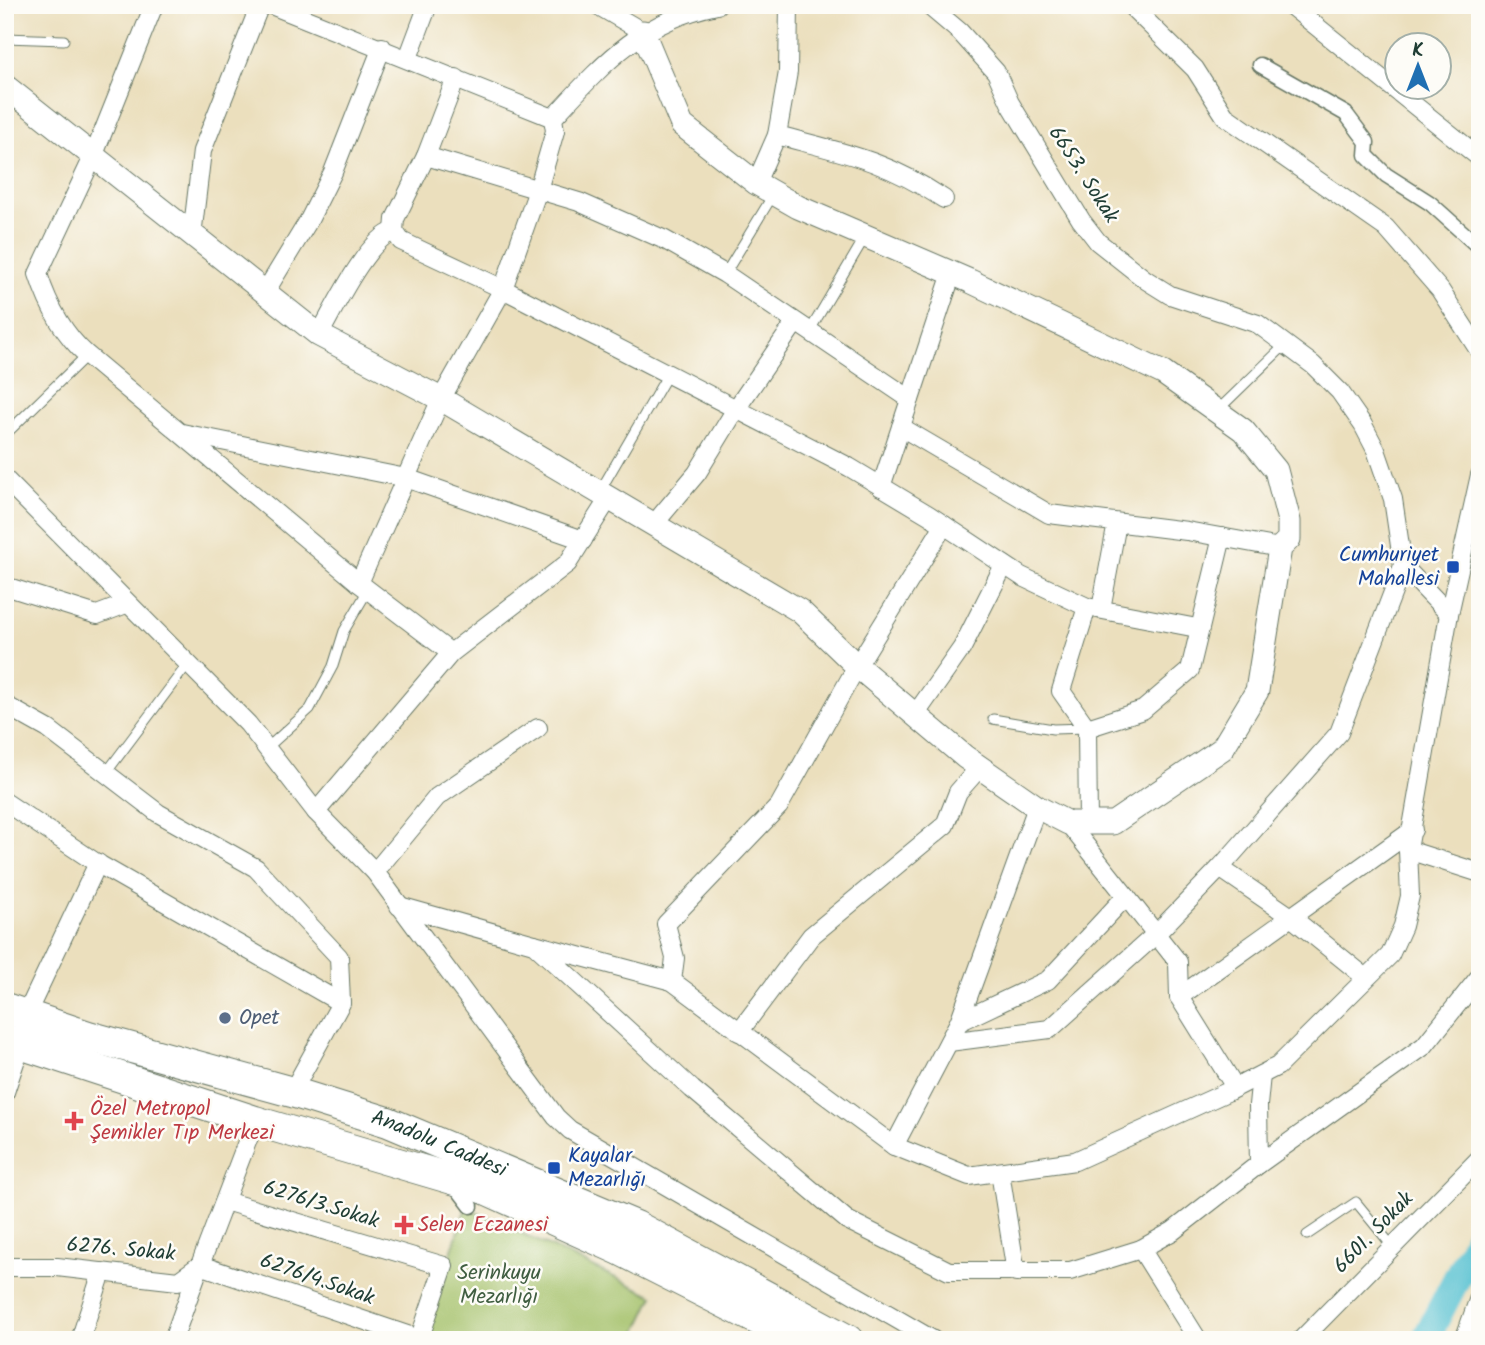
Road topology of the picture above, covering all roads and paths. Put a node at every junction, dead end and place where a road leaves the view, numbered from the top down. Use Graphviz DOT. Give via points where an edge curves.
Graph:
graph roads {
  1 [pos="154,5"];
  2 [pos="260,5"];
  3 [pos="271,5"];
  4 [pos="428,5"];
  5 [pos="597,5"];
  6 [pos="717,5"];
  7 [pos="789,5"];
  8 [pos="928,5"];
  9 [pos="1130,5"];
  10 [pos="1290,5"];
  11 [pos="643,32"];
  12 [pos="5,38"];
  13 [pos="64,40"];
  14 [pos="382,47"];
  15 [pos="408,58"];
  16 [pos="1260,65"];
  17 [pos="456,78"];
  18 [pos="5,86"];
  19 [pos="553,118"];
  20 [pos="777,135"];
  21 [pos="426,156"];
  22 [pos="93,157"];
  23 [pos="1480,158"];
  24 [pos="765,188"];
  25 [pos="538,190"];
  26 [pos="944,199"];
  27 [pos="394,231"];
  28 [pos="192,236"];
  29 [pos="866,236"];
  30 [pos="1480,248"];
  31 [pos="952,273"];
  32 [pos="725,274"];
  33 [pos="503,289"];
  34 [pos="264,294"];
  35 [pos="802,328"];
  36 [pos="319,335"];
  37 [pos="1287,344"];
  38 [pos="1480,352"];
  39 [pos="88,355"];
  40 [pos="668,374"];
  41 [pos="441,399"];
  42 [pos="910,399"];
  43 [pos="736,409"];
  44 [pos="1217,411"];
  45 [pos="901,427"];
  46 [pos="179,432"];
  47 [pos="5,435"];
  48 [pos="1480,475"];
  49 [pos="406,478"];
  50 [pos="5,479"];
  51 [pos="881,487"];
  52 [pos="604,495"];
  53 [pos="1117,523"];
  54 [pos="654,524"];
  55 [pos="944,525"];
  56 [pos="1222,537"];
  57 [pos="583,540"];
  58 [pos="1280,548"];
  59 [pos="1004,565"];
  60 [pos="1403,566"];
  61 [pos="5,586"];
  62 [pos="363,587"];
  63 [pos="127,604"];
  64 [pos="1094,608"];
  65 [pos="1449,614"];
  66 [pos="1198,628"];
  67 [pos="451,653"];
  68 [pos="187,665"];
  69 [pos="857,666"];
  70 [pos="5,705"];
  71 [pos="915,715"];
  72 [pos="993,719"];
  73 [pos="538,728"];
  74 [pos="1087,728"];
  75 [pos="267,748"];
  76 [pos="980,767"];
  77 [pos="106,773"];
  78 [pos="5,802"];
  79 [pos="1037,807"];
  80 [pos="316,812"];
  81 [pos="1078,823"];
  82 [pos="1413,830"];
  83 [pos="1408,850"];
  84 [pos="98,863"];
  85 [pos="1220,868"];
  86 [pos="375,872"];
  87 [pos="1480,873"];
  88 [pos="1126,895"];
  89 [pos="399,906"];
  90 [pos="1291,917"];
  91 [pos="1155,935"];
  92 [pos="534,944"];
  93 [pos="1480,976"];
  94 [pos="1365,977"];
  95 [pos="672,981"];
  96 [pos="1179,998"];
  97 [pos="341,1003"];
  98 [pos="960,1022"];
  99 [pos="14,1027"];
  100 [pos="739,1032"];
  101 [pos="949,1042"];
  102 [pos="1261,1075"];
  103 [pos="1235,1087"];
  104 [pos="5,1092"];
  105 [pos="292,1092"];
  106 [pos="255,1121"];
  107 [pos="894,1146"];
  108 [pos="1480,1158"];
  109 [pos="468,1159"];
  110 [pos="1259,1164"];
  111 [pos="1000,1172"];
  112 [pos="225,1201"];
  113 [pos="471,1206"];
  114 [pos="1307,1235"];
  115 [pos="1392,1246"];
  116 [pos="1141,1249"];
  117 [pos="200,1265"];
  118 [pos="5,1267"];
  119 [pos="102,1272"];
  120 [pos="1016,1273"];
  121 [pos="1480,1295"];
  122 [pos="762,1331"];
  123 [pos="419,1339"];
  124 [pos="80,1340"];
  125 [pos="173,1340"];
  126 [pos="798,1340"];
  127 [pos="848,1340"];
  128 [pos="933,1340"];
  129 [pos="1198,1340"];
  130 [pos="1301,1340"];
  131 [pos="1464,1340"];
  1 -- 22 [label="street"];
  2 -- 28 [label="street" via="202,151"];
  3 -- 14 [label="street"];
  4 -- 15 [label="street"];
  5 -- 11 [label="street"];
  6 -- 11 [label="street"];
  7 -- 20 [label="street" via="788,72"];
  8 -- 37 [label="street, 6653. Sokak" via="996,72 1010,103 1098,242 1170,295 1258,324"];
  9 -- 38 [label="street" via="1195,69 1225,116 1386,228 1440,290"];
  10 -- 23 [label="street"];
  11 -- 19 [label="street"];
  11 -- 24 [label="street" via="682,125"];
  12 -- 13 [label="lane"];
  14 -- 15 [label="street"];
  14 -- 34 [label="street" via="333,172"];
  15 -- 17 [label="street"];
  16 -- 30 [label="street" via="1346,114 1367,142 1366,155"];
  17 -- 19 [label="street"];
  17 -- 21 [label="street"];
  18 -- 22 [label="street"];
  19 -- 25 [label="street" via="555,131"];
  20 -- 24 [label="street"];
  20 -- 26 [label="street" via="889,167"];
  21 -- 25 [label="street"];
  21 -- 27 [label="street" via="395,219"];
  22 -- 28 [label="street"];
  22 -- 39 [label="street" via="38,274 48,305"];
  24 -- 29 [label="street"];
  24 -- 32 [label="lane"];
  25 -- 32 [label="street" via="579,202 665,240"];
  25 -- 33 [label="street"];
  27 -- 33 [label="street" via="401,241"];
  27 -- 36 [label="street" via="384,234 370,252"];
  28 -- 34 [label="street"];
  29 -- 31 [label="street"];
  29 -- 35 [label="lane"];
  31 -- 42 [label="street"];
  31 -- 44 [label="street" via="1163,373"];
  32 -- 35 [label="street"];
  33 -- 40 [label="street"];
  33 -- 41 [label="street"];
  34 -- 36 [label="street"];
  35 -- 42 [label="street"];
  35 -- 43 [label="street"];
  36 -- 41 [label="street"];
  37 -- 44 [label="lane"];
  37 -- 60 [label="street, 6653. Sokak" via="1340,392 1363,425 1393,499"];
  39 -- 46 [label="street"];
  39 -- 47 [label="lane"];
  40 -- 43 [label="street"];
  40 -- 52 [label="lane"];
  41 -- 49 [label="street"];
  41 -- 52 [label="street"];
  42 -- 45 [label="street"];
  43 -- 51 [label="street"];
  43 -- 54 [label="street" via="697,473"];
  44 -- 58 [label="street" via="1243,430 1276,470 1289,521 1289,539"];
  45 -- 51 [label="street"];
  45 -- 53 [label="street" via="1049,514"];
  46 -- 49 [label="street"];
  46 -- 62 [label="street"];
  48 -- 65 [label="street"];
  49 -- 57 [label="street"];
  49 -- 62 [label="street"];
  50 -- 63 [label="street"];
  51 -- 55 [label="street"];
  52 -- 54 [label="street"];
  52 -- 57 [label="street"];
  53 -- 56 [label="street"];
  53 -- 64 [label="street"];
  54 -- 69 [label="street" via="800,611"];
  55 -- 59 [label="street"];
  55 -- 69 [label="street"];
  56 -- 58 [label="street"];
  56 -- 66 [label="street"];
  57 -- 67 [label="street" via="568,563"];
  58 -- 81 [label="street" via="1257,691 1222,749 1113,823"];
  59 -- 64 [label="street"];
  59 -- 71 [label="street" via="961,648"];
  60 -- 65 [label="street"];
  60 -- 85 [label="street" via="1339,733"];
  61 -- 63 [label="street" via="97,615"];
  62 -- 67 [label="street"];
  62 -- 75 [label="lane" via="333,666 310,709"];
  63 -- 68 [label="street"];
  64 -- 66 [label="street"];
  64 -- 74 [label="street" via="1061,691"];
  65 -- 82 [label="street"];
  66 -- 74 [label="street" via="1189,670 1143,710"];
  67 -- 80 [label="street"];
  68 -- 75 [label="street"];
  68 -- 77 [label="lane"];
  69 -- 71 [label="street"];
  69 -- 95 [label="street" via="779,806 666,924 675,958"];
  70 -- 77 [label="street" via="48,729"];
  71 -- 76 [label="street"];
  72 -- 74 [label="lane" via="1053,729"];
  73 -- 86 [label="street" via="438,797"];
  74 -- 81 [label="street"];
  75 -- 80 [label="street"];
  76 -- 79 [label="street"];
  76 -- 100 [label="street" via="958,792 945,825 811,936"];
  77 -- 97 [label="street" via="158,813 256,868 339,957"];
  78 -- 84 [label="street"];
  79 -- 81 [label="street"];
  79 -- 98 [label="street"];
  80 -- 86 [label="street"];
  81 -- 88 [label="street"];
  82 -- 83 [label="street"];
  82 -- 90 [label="street"];
  83 -- 87 [label="street"];
  83 -- 94 [label="street" via="1410,896 1403,926 1390,955"];
  84 -- 97 [label="street"];
  84 -- 99 [label="street"];
  85 -- 90 [label="street"];
  85 -- 91 [label="street"];
  86 -- 89 [label="street"];
  88 -- 91 [label="street"];
  88 -- 98 [label="street" via="1048,980"];
  89 -- 92 [label="street"];
  89 -- 128 [label="street" via="570,1130"];
  90 -- 94 [label="street"];
  90 -- 96 [label="street"];
  91 -- 96 [label="street" via="1178,962"];
  91 -- 101 [label="street" via="1050,1029"];
  92 -- 95 [label="street"];
  92 -- 120 [label="street" via="692,1089 847,1220 949,1271"];
  93 -- 110 [label="street" via="1424,1046"];
  94 -- 102 [label="street" via="1278,1066"];
  95 -- 100 [label="street"];
  96 -- 103 [label="street"];
  97 -- 105 [label="street"];
  98 -- 101 [label="street"];
  99 -- 104 [label="street"];
  99 -- 105 [label="highway, Anadolu Caddesi" via="88,1036"];
  99 -- 106 [label="highway, Anadolu Caddesi"];
  100 -- 107 [label="street"];
  101 -- 107 [label="street"];
  102 -- 103 [label="street"];
  102 -- 110 [label="street"];
  103 -- 111 [label="street" via="1075,1161"];
  105 -- 109 [label="highway, Anadolu Caddesi" via="388,1122"];
  106 -- 109 [label="highway, Anadolu Caddesi"];
  106 -- 112 [label="street, 6276. Sokak"];
  107 -- 111 [label="street" via="969,1176"];
  108 -- 115 [label="street, 6601. Sokak"];
  109 -- 113 [label="street"];
  109 -- 122 [label="highway, Anadolu Caddesi" via="483,1188 595,1239"];
  109 -- 127 [label="highway, Anadolu Caddesi" via="636,1226"];
  110 -- 116 [label="street" via="1173,1231"];
  111 -- 120 [label="street"];
  112 -- 117 [label="street, 6276. Sokak"];
  112 -- 123 [label="street, 6276/3.Sokak" via="444,1266"];
  114 -- 115 [label="lane" via="1356,1202"];
  115 -- 130 [label="street, 6601. Sokak"];
  116 -- 120 [label="street" via="1070,1271"];
  116 -- 129 [label="street"];
  117 -- 119 [label="street, 6276. Sokak" via="178,1281"];
  117 -- 123 [label="street, 6276/4.Sokak"];
  117 -- 125 [label="street"];
  118 -- 119 [label="street, 6276. Sokak"];
  119 -- 124 [label="street"];
  121 -- 131 [label="street"];
  122 -- 126 [label="highway, Anadolu Caddesi"];
}
